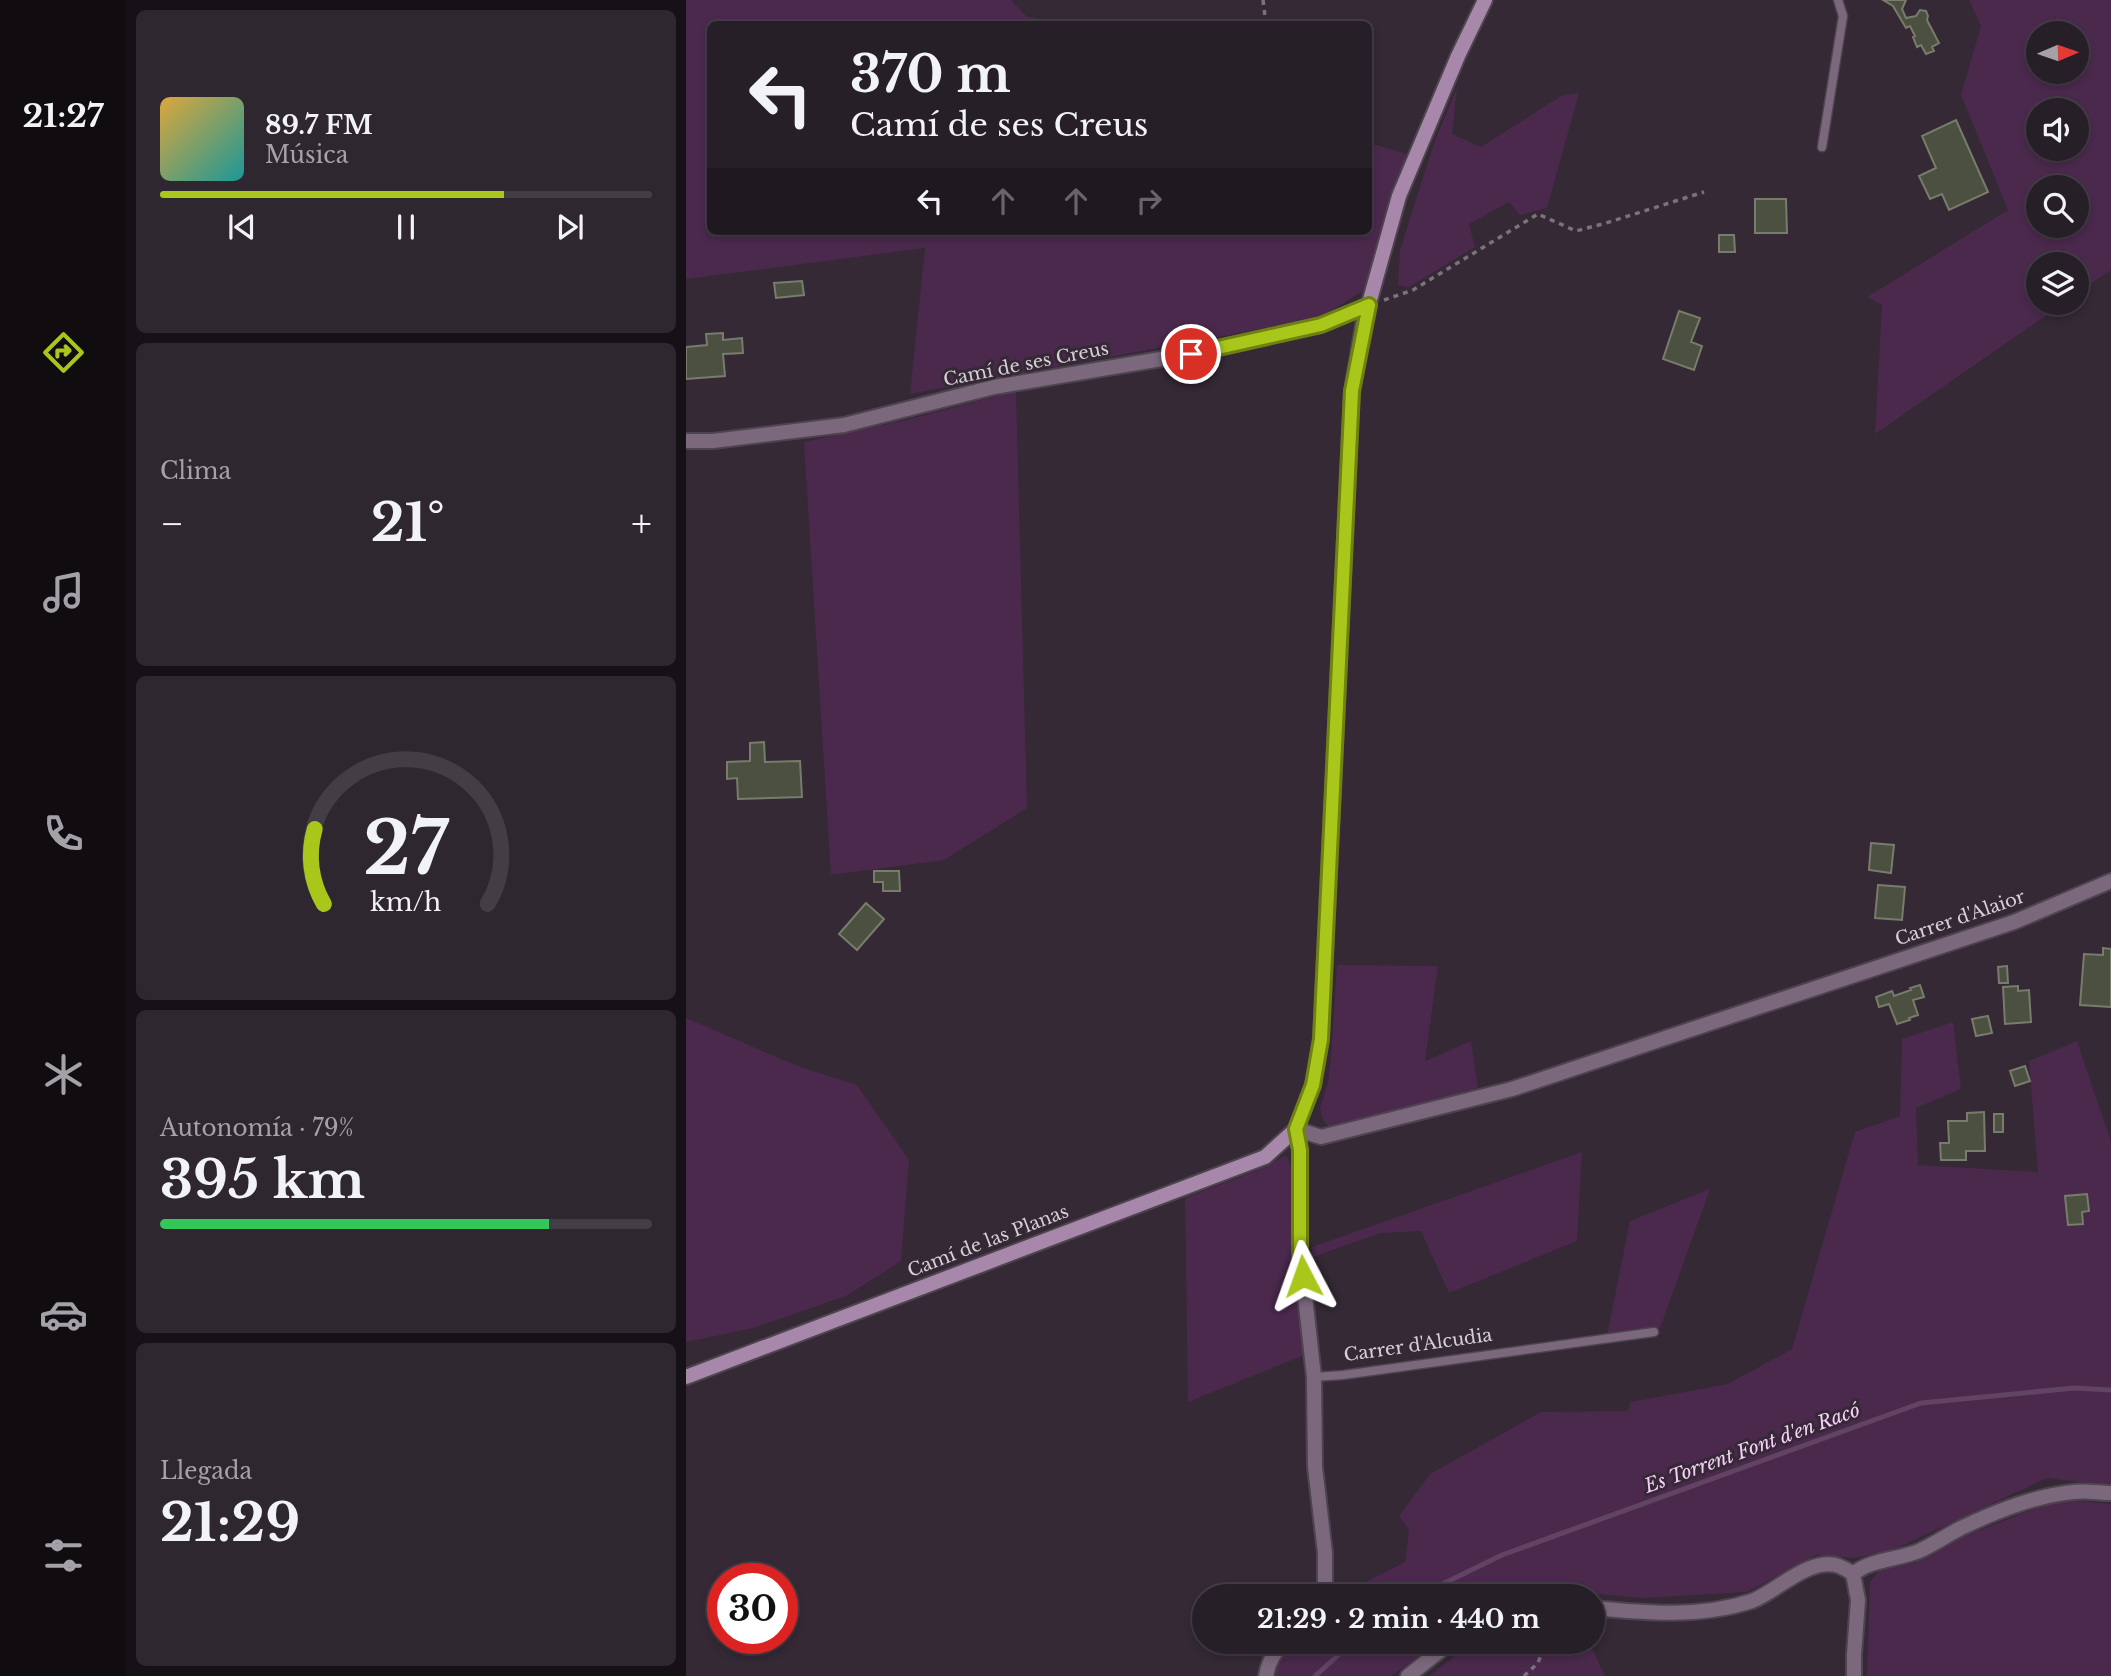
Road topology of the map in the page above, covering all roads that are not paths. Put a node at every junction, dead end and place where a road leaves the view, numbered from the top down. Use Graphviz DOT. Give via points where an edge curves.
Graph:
graph roads {
  1 [pos="1485,0"];
  2 [pos="1838,0"];
  3 [pos="1822,146"];
  4 [pos="1369,305"];
  5 [pos="686,441"];
  6 [pos="2111,881"];
  7 [pos="1296,1129"];
  8 [pos="1654,1332"];
  9 [pos="686,1377"];
  10 [pos="1314,1377"];
  11 [pos="2111,1493"];
  12 [pos="1853,1574"];
  13 [pos="1325,1584"];
  14 [pos="1605,1609"];
  15 [pos="1274,1654"];
  16 [pos="1436,1654"];
  17 [pos="1266,1676"];
  18 [pos="1408,1676"];
  19 [pos="1854,1676"];
  1 -- 4 [label="street" via="1399,197"];
  2 -- 3 [label="lane" via="1843,16"];
  4 -- 5 [label="street, Camí de ses Creus" via="1321,325 1191,354 994,387 844,425"];
  4 -- 7 [label="street" via="1352,391 1321,1039 1313,1085"];
  6 -- 7 [label="street, Carrer d'Alaior" via="2014,922 1512,1089 1321,1137"];
  7 -- 9 [label="street, Camí de las Planas" via="1265,1157"];
  7 -- 10 [label="street" via="1300,1251"];
  8 -- 10 [label="lane, Carrer d'Alcudia"];
  10 -- 13 [label="street" via="1315,1467"];
  11 -- 12 [label="street" via="2076,1491 2038,1497 1960,1528 1920,1550 1862,1567"];
  12 -- 14 [label="street" via="1837,1565 1816,1566 1755,1600 1708,1612"];
  12 -- 19 [label="street" via="1858,1600"];
  15 -- 17 [label="street"];
  16 -- 18 [label="street"];
}
